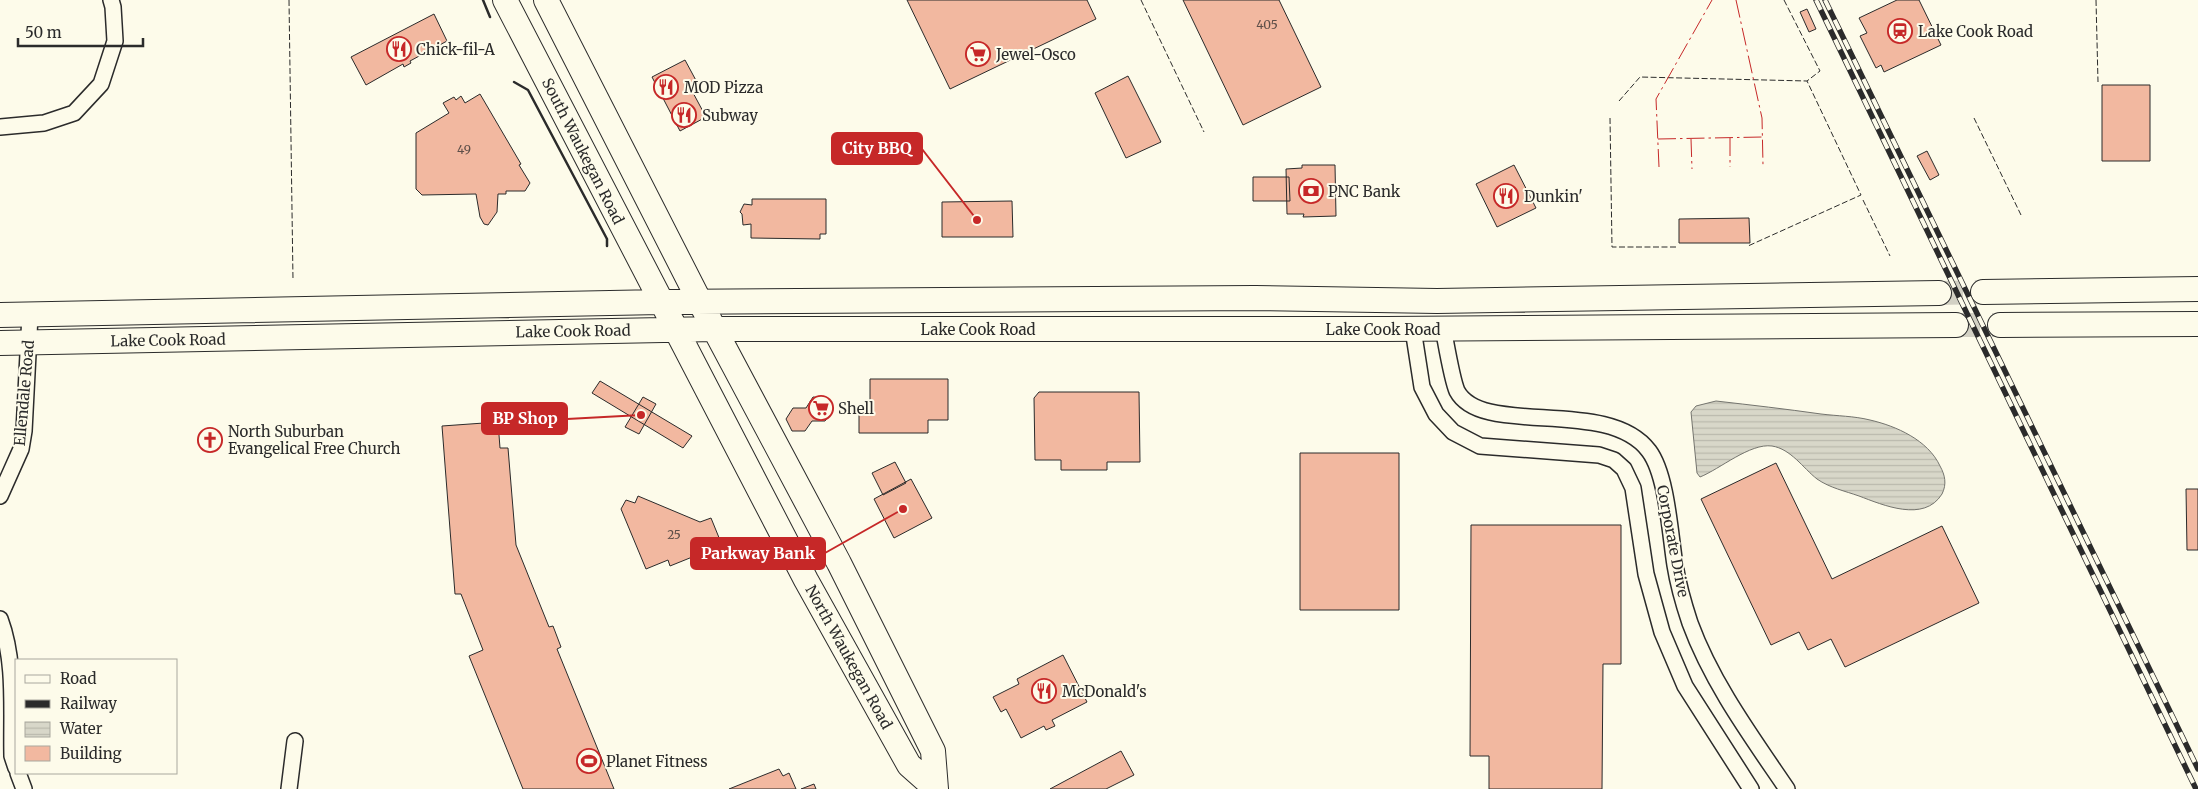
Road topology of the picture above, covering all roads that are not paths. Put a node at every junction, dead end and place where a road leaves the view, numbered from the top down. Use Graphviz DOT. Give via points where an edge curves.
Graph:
graph roads {
  1 [pos="111,0"];
  2 [pos="505,0"];
  3 [pos="546,0"];
  4 [pos="0,127"];
  5 [pos="2198,289"];
  6 [pos="1983,292"];
  7 [pos="1940,293"];
  8 [pos="661,302"];
  9 [pos="700,302"];
  10 [pos="0,315"];
  11 [pos="30,315"];
  12 [pos="2198,324"];
  13 [pos="1956,325"];
  14 [pos="2000,325"];
  15 [pos="1443,328"];
  16 [pos="715,329"];
  17 [pos="1413,329"];
  18 [pos="676,330"];
  19 [pos="0,342"];
  20 [pos="29,342"];
  21 [pos="0,496"];
  22 [pos="0,619"];
  23 [pos="295,741"];
  24 [pos="9,761"];
  25 [pos="18,774"];
  26 [pos="24,789"];
  27 [pos="289,789"];
  28 [pos="936,789"];
  29 [pos="1751,789"];
  30 [pos="1787,789"];
  1 -- 4 [label="street" via="115,42 101,84 74,113 44,124"];
  2 -- 8 [label="main road, South Waukegan Road"];
  3 -- 9 [label="main road"];
  5 -- 6 [label="main road"];
  7 -- 9 [label="main road, Lake Cook Road" via="1437,300"];
  8 -- 9 [label="main road, Lake Cook Road"];
  8 -- 11 [label="main road, Lake Cook Road"];
  8 -- 18 [label="main road, South Waukegan Road"];
  9 -- 16 [label="main road, North Waukegan Road"];
  10 -- 11 [label="main road, Lake Cook Road"];
  11 -- 20 [label="street, Ellendale Road"];
  12 -- 14 [label="main road"];
  13 -- 15 [label="main road, Lake Cook Road"];
  15 -- 17 [label="main road, Lake Cook Road"];
  15 -- 30 [label="street, Corporate Drive" via="1457,391 1469,404 1490,413 1572,418 1606,426 1629,434 1649,451 1662,480 1675,568 1690,622 1712,672"];
  16 -- 17 [label="main road, Lake Cook Road"];
  16 -- 18 [label="main road, Lake Cook Road"];
  16 -- 28 [label="main road, North Waukegan Road" via="839,563 933,751"];
  17 -- 29 [label="street, Corporate Drive" via="1422,387 1436,414 1453,432 1480,446 1599,455 1614,460 1624,469 1632,488 1646,574 1662,632 1685,686"];
  18 -- 20 [label="main road, Lake Cook Road"];
  18 -- 28 [label="main road, North Waukegan Road" via="806,580 909,765"];
  19 -- 20 [label="main road, Lake Cook Road"];
  20 -- 21 [label="street, Ellendale Road" via="21,449"];
  22 -- 24 [label="street" via="10,657"];
  23 -- 27 [label="street"];
  25 -- 26 [label="street"];
}
